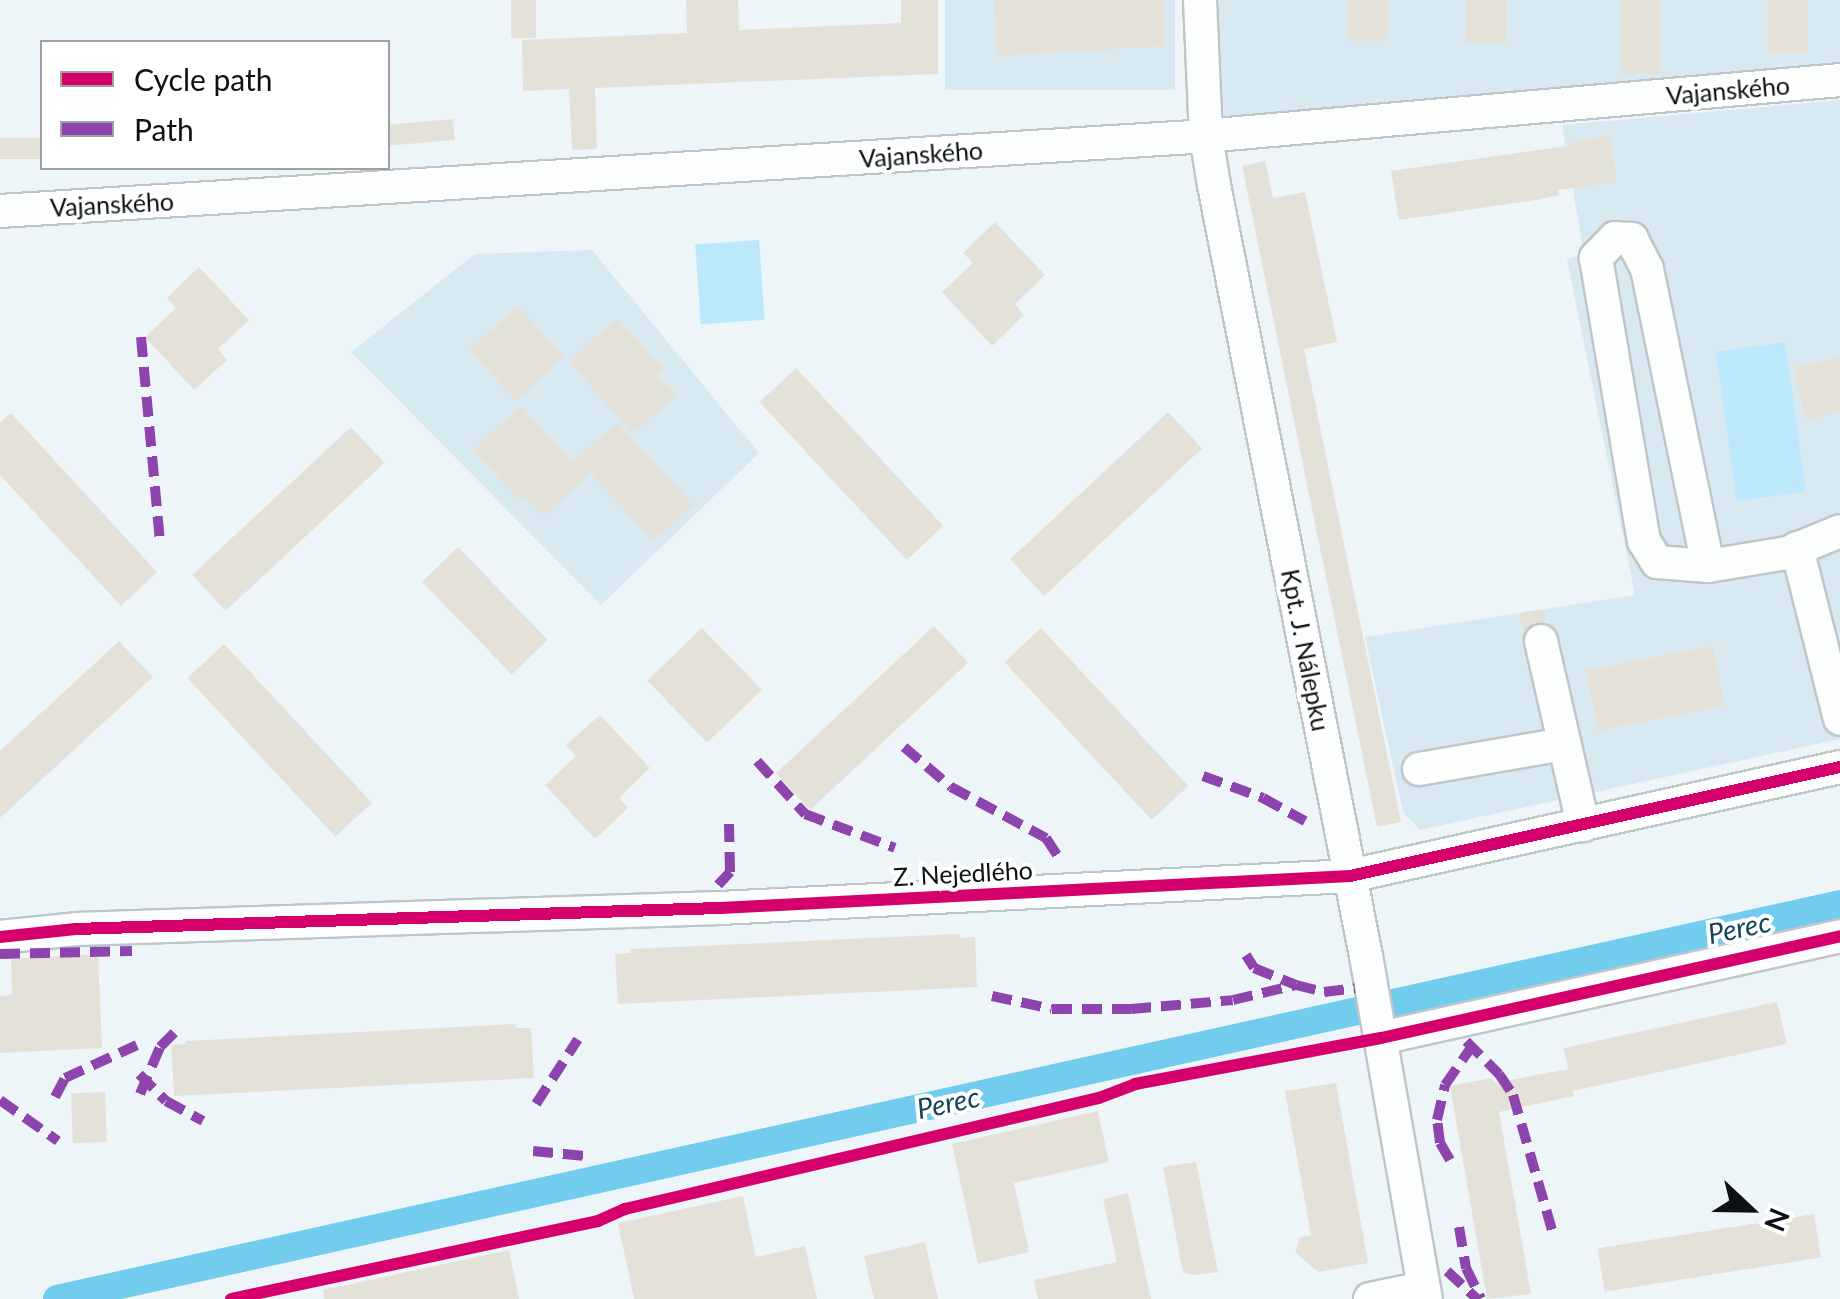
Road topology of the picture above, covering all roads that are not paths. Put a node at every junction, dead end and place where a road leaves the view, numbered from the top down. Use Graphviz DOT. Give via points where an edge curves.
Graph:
graph roads {
  1 [pos="1200,0"];
  2 [pos="1840,80"];
  3 [pos="1206,136"];
  4 [pos="0,211"];
  5 [pos="1673,402"];
  6 [pos="1622,412"];
  7 [pos="1840,531"];
  8 [pos="1797,548"];
  9 [pos="1708,566"];
  10 [pos="1541,641"];
  11 [pos="1840,719"];
  12 [pos="1564,744"];
  13 [pos="1840,767"];
  14 [pos="1420,769"];
  15 [pos="1583,826"];
  16 [pos="1350,876"];
  17 [pos="0,917"];
  18 [pos="76,929"];
  19 [pos="1840,936"];
  20 [pos="0,937"];
  21 [pos="1380,1031"];
  22 [pos="1424,1294"];
  23 [pos="1370,1299"];
  1 -- 3 [label="street, Kpt. J. Nálepku"];
  2 -- 3 [label="street, Vajanského"];
  3 -- 4 [label="street, Vajanského"];
  3 -- 16 [label="street, Kpt. J. Nálepku"];
  5 -- 6 [label="street"];
  5 -- 6 [label="street" via="1648,269 1632,239 1615,238 1596,258"];
  5 -- 9 [label="street"];
  6 -- 9 [label="street" via="1644,540 1657,562"];
  7 -- 8 [label="street"];
  8 -- 9 [label="street"];
  8 -- 11 [label="street"];
  10 -- 12 [label="street"];
  12 -- 14 [label="street"];
  12 -- 15 [label="street"];
  13 -- 15 [label="street, Z. Nejedlého"];
  15 -- 16 [label="street, Z. Nejedlého"];
  16 -- 18 [label="street, Z. Nejedlého" via="720,908"];
  16 -- 21 [label="street, Kpt. J. Nálepku"];
  17 -- 18 [label="street, Z. Nejedlého"];
  18 -- 20 [label="street, Z. Nejedlého"];
  19 -- 21 [label="street"];
  21 -- 22 [label="street, Kpt. J. Nálepku"];
  22 -- 23 [label="street"];
}
